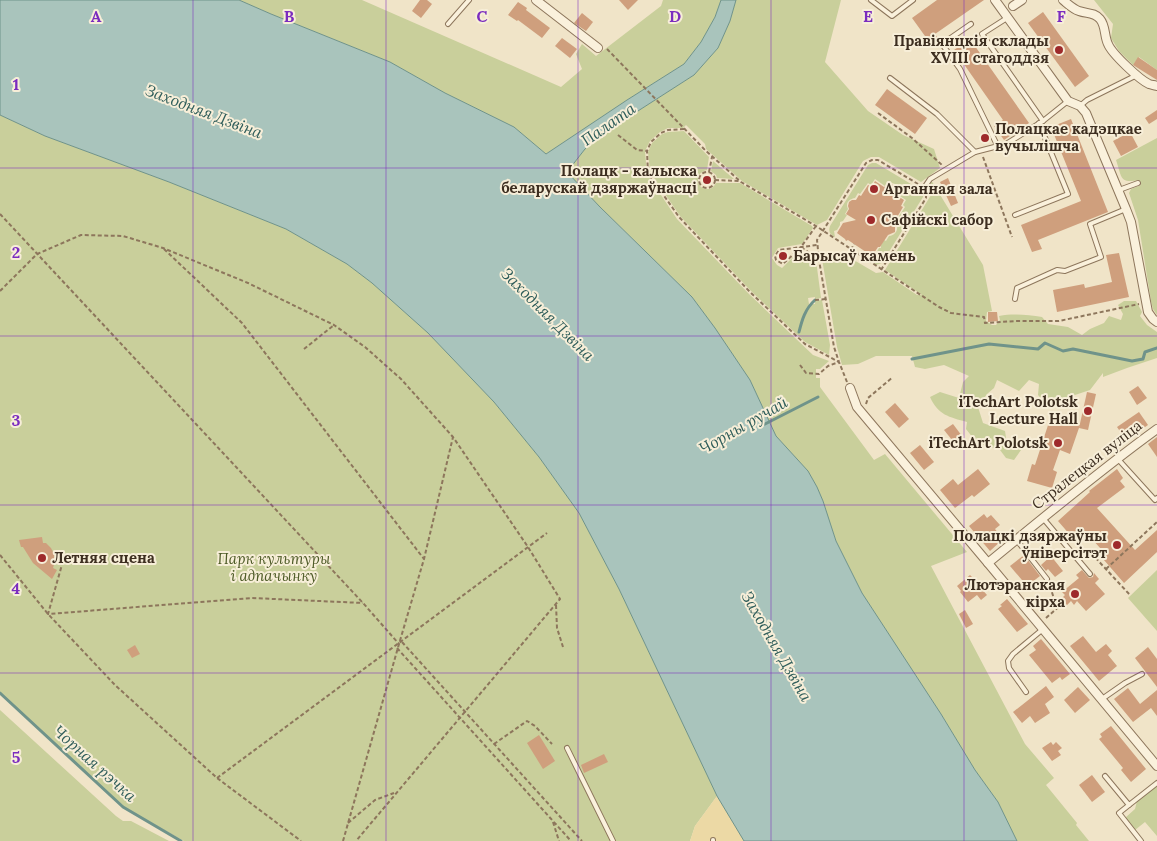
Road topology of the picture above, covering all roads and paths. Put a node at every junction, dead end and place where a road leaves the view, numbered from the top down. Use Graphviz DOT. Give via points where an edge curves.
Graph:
graph roads {
  1 [pos="469,0"];
  2 [pos="536,0"];
  3 [pos="871,0"];
  4 [pos="913,0"];
  5 [pos="995,0"];
  6 [pos="1022,0"];
  7 [pos="1063,0"];
  8 [pos="1013,6"];
  9 [pos="1007,18"];
  10 [pos="448,24"];
  11 [pos="971,24"];
  12 [pos="600,46"];
  13 [pos="1138,75"];
  14 [pos="890,78"];
  15 [pos="1157,86"];
  16 [pos="1068,101"];
  17 [pos="1080,106"];
  18 [pos="878,113"];
  19 [pos="1041,122"];
  20 [pos="684,128"];
  21 [pos="618,135"];
  22 [pos="998,147"];
  23 [pos="980,150"];
  24 [pos="647,151"];
  25 [pos="975,152"];
  26 [pos="712,156"];
  27 [pos="947,169"];
  28 [pos="709,172"];
  29 [pos="715,180"];
  30 [pos="740,181"];
  31 [pos="1138,183"];
  32 [pos="924,188"];
  33 [pos="1119,190"];
  34 [pos="1126,209"];
  35 [pos="0,214"];
  36 [pos="1015,215"];
  37 [pos="816,226"];
  38 [pos="823,231"];
  39 [pos="1012,237"];
  40 [pos="854,244"];
  41 [pos="817,245"];
  42 [pos="801,247"];
  43 [pos="163,248"];
  44 [pos="851,250"];
  45 [pos="37,254"];
  46 [pos="819,260"];
  47 [pos="881,270"];
  48 [pos="0,291"];
  49 [pos="826,299"];
  50 [pos="1015,299"];
  51 [pos="815,300"];
  52 [pos="1146,303"];
  53 [pos="1157,322"];
  54 [pos="334,325"];
  55 [pos="304,349"];
  56 [pos="838,362"];
  57 [pos="800,365"];
  58 [pos="893,377"];
  59 [pos="850,388"];
  60 [pos="866,407"];
  61 [pos="1157,429"];
  62 [pos="453,437"];
  63 [pos="1117,458"];
  64 [pos="1157,498"];
  65 [pos="1042,517"];
  66 [pos="1157,522"];
  67 [pos="547,533"];
  68 [pos="1016,540"];
  69 [pos="528,547"];
  70 [pos="1091,553"];
  71 [pos="0,555"];
  72 [pos="424,559"];
  73 [pos="63,562"];
  74 [pos="988,562"];
  75 [pos="1106,569"];
  76 [pos="1090,574"];
  77 [pos="1046,577"];
  78 [pos="1022,590"];
  79 [pos="1130,595"];
  80 [pos="363,603"];
  81 [pos="556,604"];
  82 [pos="1062,604"];
  83 [pos="1059,606"];
  84 [pos="48,614"];
  85 [pos="1046,618"];
  86 [pos="1044,629"];
  87 [pos="402,642"];
  88 [pos="398,644"];
  89 [pos="396,646"];
  90 [pos="563,647"];
  91 [pos="1142,674"];
  92 [pos="1026,692"];
  93 [pos="1102,699"];
  94 [pos="465,712"];
  95 [pos="460,717"];
  96 [pos="494,744"];
  97 [pos="552,744"];
  98 [pos="566,748"];
  99 [pos="1157,766"];
  100 [pos="1105,776"];
  101 [pos="217,778"];
  102 [pos="1157,783"];
  103 [pos="396,792"];
  104 [pos="1129,805"];
  105 [pos="553,821"];
  106 [pos="348,823"];
  107 [pos="301,841"];
  108 [pos="343,841"];
  109 [pos="356,841"];
  110 [pos="559,841"];
  111 [pos="572,841"];
  112 [pos="582,841"];
  113 [pos="613,841"];
  114 [pos="1141,841"];
  1 -- 10 [label="lane"];
  2 -- 12 [label="street"];
  3 -- 4 [label="lane" via="892,16"];
  5 -- 9 [label="street"];
  6 -- 8 [label="street"];
  7 -- 13 [label="street" via="1077,10 1099,18 1109,47"];
  9 -- 16 [label="street"];
  9 -- 19 [label="lane" via="982,34"];
  11 -- 22 [label="lane" via="942,44 960,69"];
  12 -- 20 [label="path" via="618,60"];
  13 -- 15 [label="street"];
  13 -- 17 [label="lane"];
  14 -- 25 [label="lane" via="937,114"];
  16 -- 17 [label="street"];
  16 -- 19 [label="lane"];
  17 -- 33 [label="street"];
  18 -- 27 [label="path"];
  19 -- 22 [label="lane"];
  19 -- 36 [label="lane" via="1068,194"];
  20 -- 24 [label="path" via="661,133"];
  20 -- 26 [label="path"];
  21 -- 24 [label="path" via="637,150"];
  22 -- 23 [label="lane"];
  23 -- 25 [label="lane"];
  23 -- 39 [label="path"];
  24 -- 56 [label="path" via="648,173 679,217 804,344"];
  25 -- 27 [label="lane"];
  26 -- 28 [label="path"];
  26 -- 30 [label="path"];
  27 -- 32 [label="lane" via="930,179"];
  28 -- 29 [label="path"];
  28 -- 29 [label="path" via="700,176 702,186 712,186"];
  29 -- 30 [label="path"];
  30 -- 37 [label="path"];
  31 -- 33 [label="lane"];
  32 -- 38 [label="path" via="878,160 872,160 866,163"];
  32 -- 47 [label="path" via="926,198"];
  33 -- 34 [label="street"];
  34 -- 50 [label="lane" via="1090,224 1101,257 1065,271 1057,270 1017,288"];
  34 -- 52 [label="street"];
  35 -- 45 [label="path"];
  37 -- 38 [label="path"];
  37 -- 42 [label="path"];
  38 -- 41 [label="path"];
  38 -- 44 [label="path"];
  40 -- 44 [label="path"];
  41 -- 42 [label="path"];
  41 -- 46 [label="path"];
  42 -- 42 [label="path" via="780,250 776,260 783,264"];
  42 -- 46 [label="path"];
  43 -- 45 [label="path" via="123,236 81,236"];
  43 -- 54 [label="path" via="248,283"];
  43 -- 72 [label="path" via="242,323"];
  44 -- 47 [label="path"];
  45 -- 48 [label="path"];
  45 -- 80 [label="path"];
  46 -- 49 [label="path"];
  47 -- 52 [label="path" via="939,307 951,313 984,317 985,324 1060,321"];
  49 -- 51 [label="path"];
  49 -- 56 [label="path"];
  52 -- 53 [label="street" via="1148,312"];
  54 -- 55 [label="path"];
  54 -- 62 [label="path" via="401,379"];
  56 -- 57 [label="path" via="820,374 806,373"];
  56 -- 59 [label="path"];
  58 -- 60 [label="path" via="868,398"];
  59 -- 74 [label="street" via="857,408"];
  61 -- 63 [label="street, Стралецкая вуліца"];
  62 -- 69 [label="path"];
  62 -- 72 [label="path"];
  63 -- 64 [label="lane" via="1155,500"];
  63 -- 65 [label="street, Стралецкая вуліца"];
  65 -- 68 [label="street, Стралецкая вуліца"];
  65 -- 76 [label="lane"];
  66 -- 75 [label="path"];
  67 -- 69 [label="path"];
  68 -- 74 [label="street, Стралецкая вуліца"];
  68 -- 77 [label="lane"];
  69 -- 81 [label="path" via="560,598"];
  69 -- 87 [label="path"];
  70 -- 75 [label="path"];
  71 -- 84 [label="path"];
  72 -- 88 [label="path"];
  73 -- 84 [label="path"];
  74 -- 86 [label="street"];
  75 -- 79 [label="path"];
  77 -- 78 [label="path"];
  77 -- 83 [label="path"];
  80 -- 84 [label="path" via="252,598"];
  80 -- 88 [label="path"];
  81 -- 90 [label="path" via="557,628"];
  81 -- 94 [label="path"];
  82 -- 83 [label="path"];
  83 -- 85 [label="path"];
  84 -- 101 [label="path" via="114,685"];
  86 -- 92 [label="lane" via="1008,661 1009,668"];
  86 -- 93 [label="street"];
  87 -- 88 [label="path"];
  87 -- 94 [label="path"];
  88 -- 89 [label="path"];
  88 -- 106 [label="path"];
  89 -- 95 [label="path"];
  89 -- 101 [label="path"];
  91 -- 93 [label="lane"];
  93 -- 99 [label="street"];
  94 -- 95 [label="path"];
  94 -- 96 [label="path"];
  95 -- 103 [label="path"];
  95 -- 105 [label="path"];
  96 -- 97 [label="path" via="527,722 536,726"];
  96 -- 112 [label="path"];
  98 -- 113 [label="lane"];
  100 -- 104 [label="lane"];
  101 -- 107 [label="path"];
  102 -- 104 [label="lane"];
  103 -- 106 [label="path" via="375,800"];
  103 -- 109 [label="path"];
  104 -- 114 [label="lane" via="1119,813"];
  105 -- 110 [label="path"];
  105 -- 111 [label="path"];
  106 -- 108 [label="path"];
}
